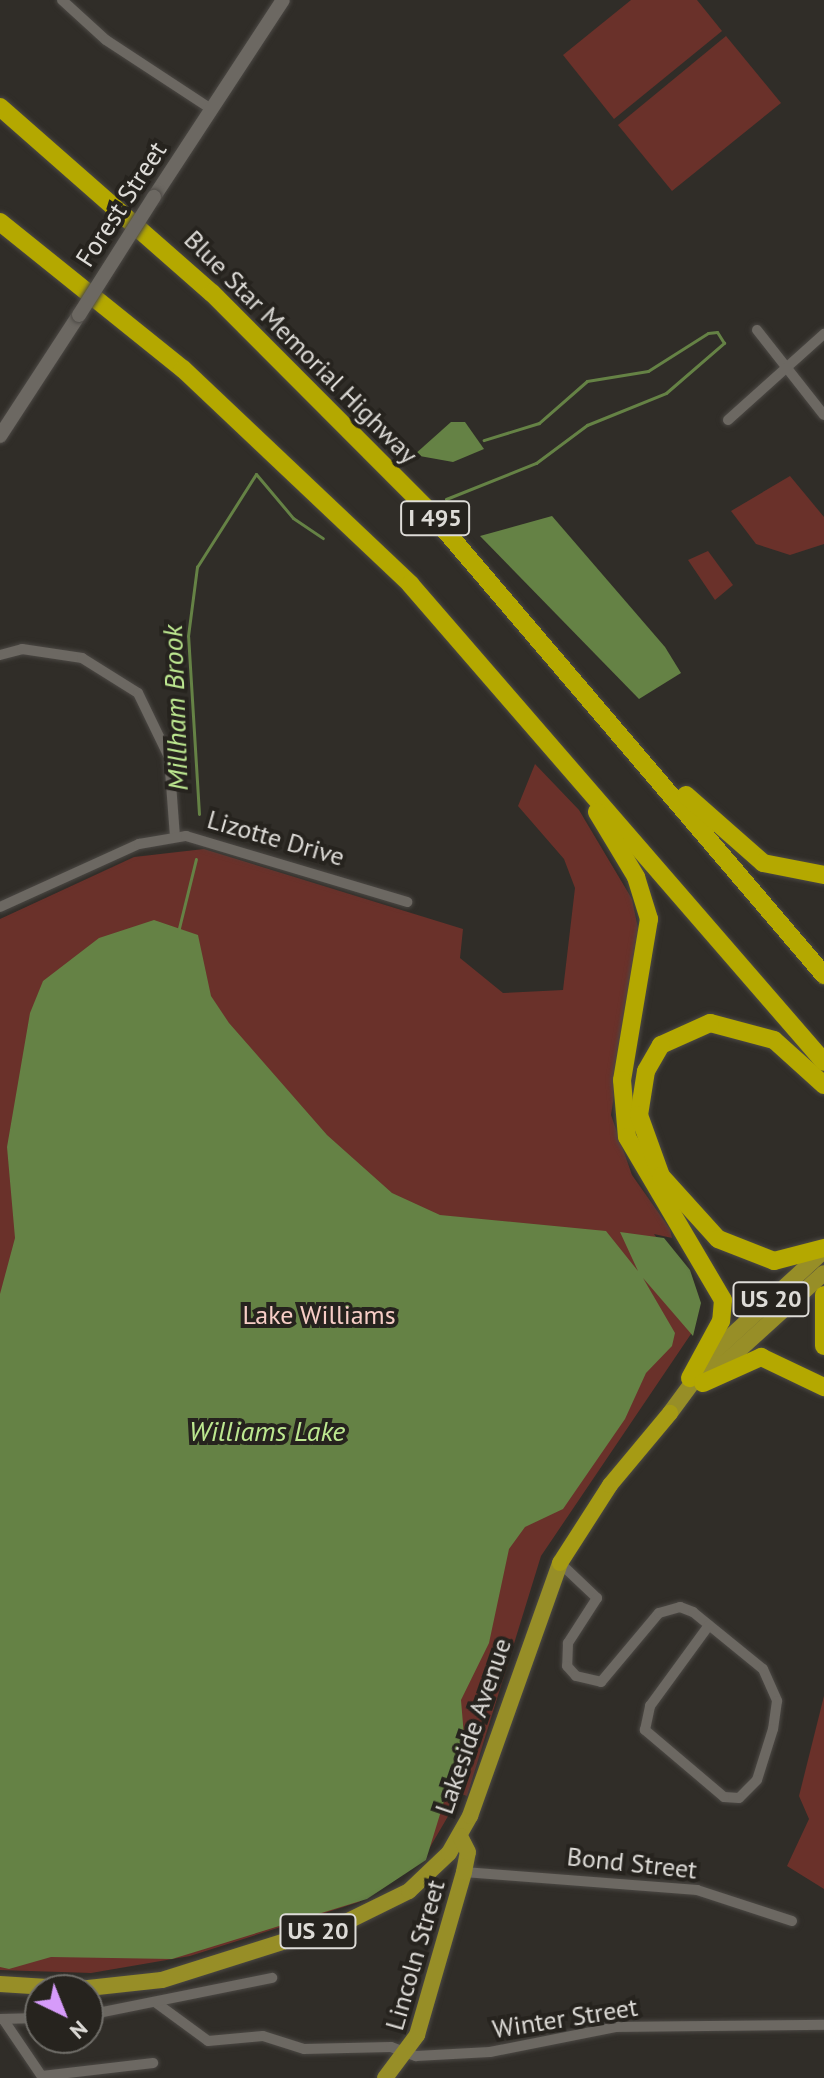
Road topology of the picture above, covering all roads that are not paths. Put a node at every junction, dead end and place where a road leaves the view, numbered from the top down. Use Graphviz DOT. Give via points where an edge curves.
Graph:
graph roads {
  1 [pos="62,0"];
  2 [pos="283,0"];
  3 [pos="0,107"];
  4 [pos="211,109"];
  5 [pos="0,222"];
  6 [pos="757,330"];
  7 [pos="824,334"];
  8 [pos="790,371"];
  9 [pos="824,415"];
  10 [pos="728,420"];
  11 [pos="0,436"];
  12 [pos="0,655"];
  13 [pos="565,669"];
  14 [pos="556,749"];
  15 [pos="175,837"];
  16 [pos="824,875"];
  17 [pos="407,902"];
  18 [pos="0,907"];
  19 [pos="824,975"];
  20 [pos="824,1062"];
  21 [pos="824,1085"];
  22 [pos="824,1249"];
  23 [pos="824,1273"];
  24 [pos="824,1295"];
  25 [pos="824,1346"];
  26 [pos="697,1380"];
  27 [pos="824,1387"];
  28 [pos="670,1413"];
  29 [pos="560,1563"];
  30 [pos="709,1625"];
  31 [pos="460,1836"];
  32 [pos="464,1872"];
  33 [pos="792,1921"];
  34 [pos="272,1978"];
  35 [pos="0,1984"];
  36 [pos="155,2002"];
  37 [pos="104,2012"];
  38 [pos="24,2018"];
  39 [pos="2,2019"];
  40 [pos="824,2025"];
  41 [pos="409,2054"];
  42 [pos="153,2063"];
  43 [pos="43,2077"];
  44 [pos="385,2078"];
  1 -- 4 [label="street" via="106,40"];
  2 -- 4 [label="main road, Forest Street"];
  3 -- 13 [label="highway, Blue Star Memorial Highway / I 495" via="272,351 426,508"];
  4 -- 11 [label="main road, Forest Street, bridge"];
  5 -- 14 [label="highway, I 495" via="126,320 286,462 449,625"];
  6 -- 8 [label="street"];
  7 -- 8 [label="street"];
  8 -- 9 [label="street"];
  8 -- 10 [label="street"];
  12 -- 15 [label="street" via="22,649 82,658 138,693 169,757"];
  13 -- 16 [label="highway" via="746,852 776,869"];
  13 -- 19 [label="highway, Blue Star Memorial Highway / I 495"];
  14 -- 20 [label="highway, I 495"];
  14 -- 26 [label="highway" via="624,854 647,908 620,1099 640,1168 720,1286 721,1321"];
  15 -- 17 [label="street, Lizotte Drive" via="212,838"];
  15 -- 18 [label="street, Lizotte Drive" via="139,844"];
  21 -- 22 [label="highway" via="766,1035 710,1023 661,1045 646,1071 639,1115 661,1176 718,1239 774,1261"];
  22 -- 26 [label="main road, Lakeside Avenue / US 20"];
  23 -- 26 [label="main road, Lakeside Avenue / US 20"];
  24 -- 25 [label="highway"];
  26 -- 27 [label="highway" via="761,1357"];
  26 -- 28 [label="main road, Lakeside Avenue / US 20"];
  28 -- 29 [label="highway, Lakeside Avenue / US 20" via="610,1485"];
  29 -- 30 [label="street" via="597,1598 565,1654 567,1666 587,1682 610,1674 669,1609 680,1607"];
  29 -- 31 [label="main road, Lakeside Avenue / US 20"];
  30 -- 30 [label="street" via="763,1669 777,1701 757,1780 739,1798 724,1797 645,1730 650,1706"];
  31 -- 32 [label="main road, Lincoln Street" via="468,1852"];
  31 -- 35 [label="main road, Lakeside Avenue / US 20" via="421,1882 387,1904 209,1967 121,1986"];
  32 -- 33 [label="street, Bond Street" via="697,1890"];
  32 -- 41 [label="main road, Lincoln Street"];
  34 -- 36 [label="street"];
  36 -- 37 [label="street"];
  36 -- 41 [label="street, Winter Street" via="198,2037"];
  38 -- 39 [label="street"];
  39 -- 43 [label="street"];
  40 -- 41 [label="street, Winter Street" via="616,2027 490,2052"];
  41 -- 44 [label="main road, Lincoln Street"];
  42 -- 43 [label="street"];
}
